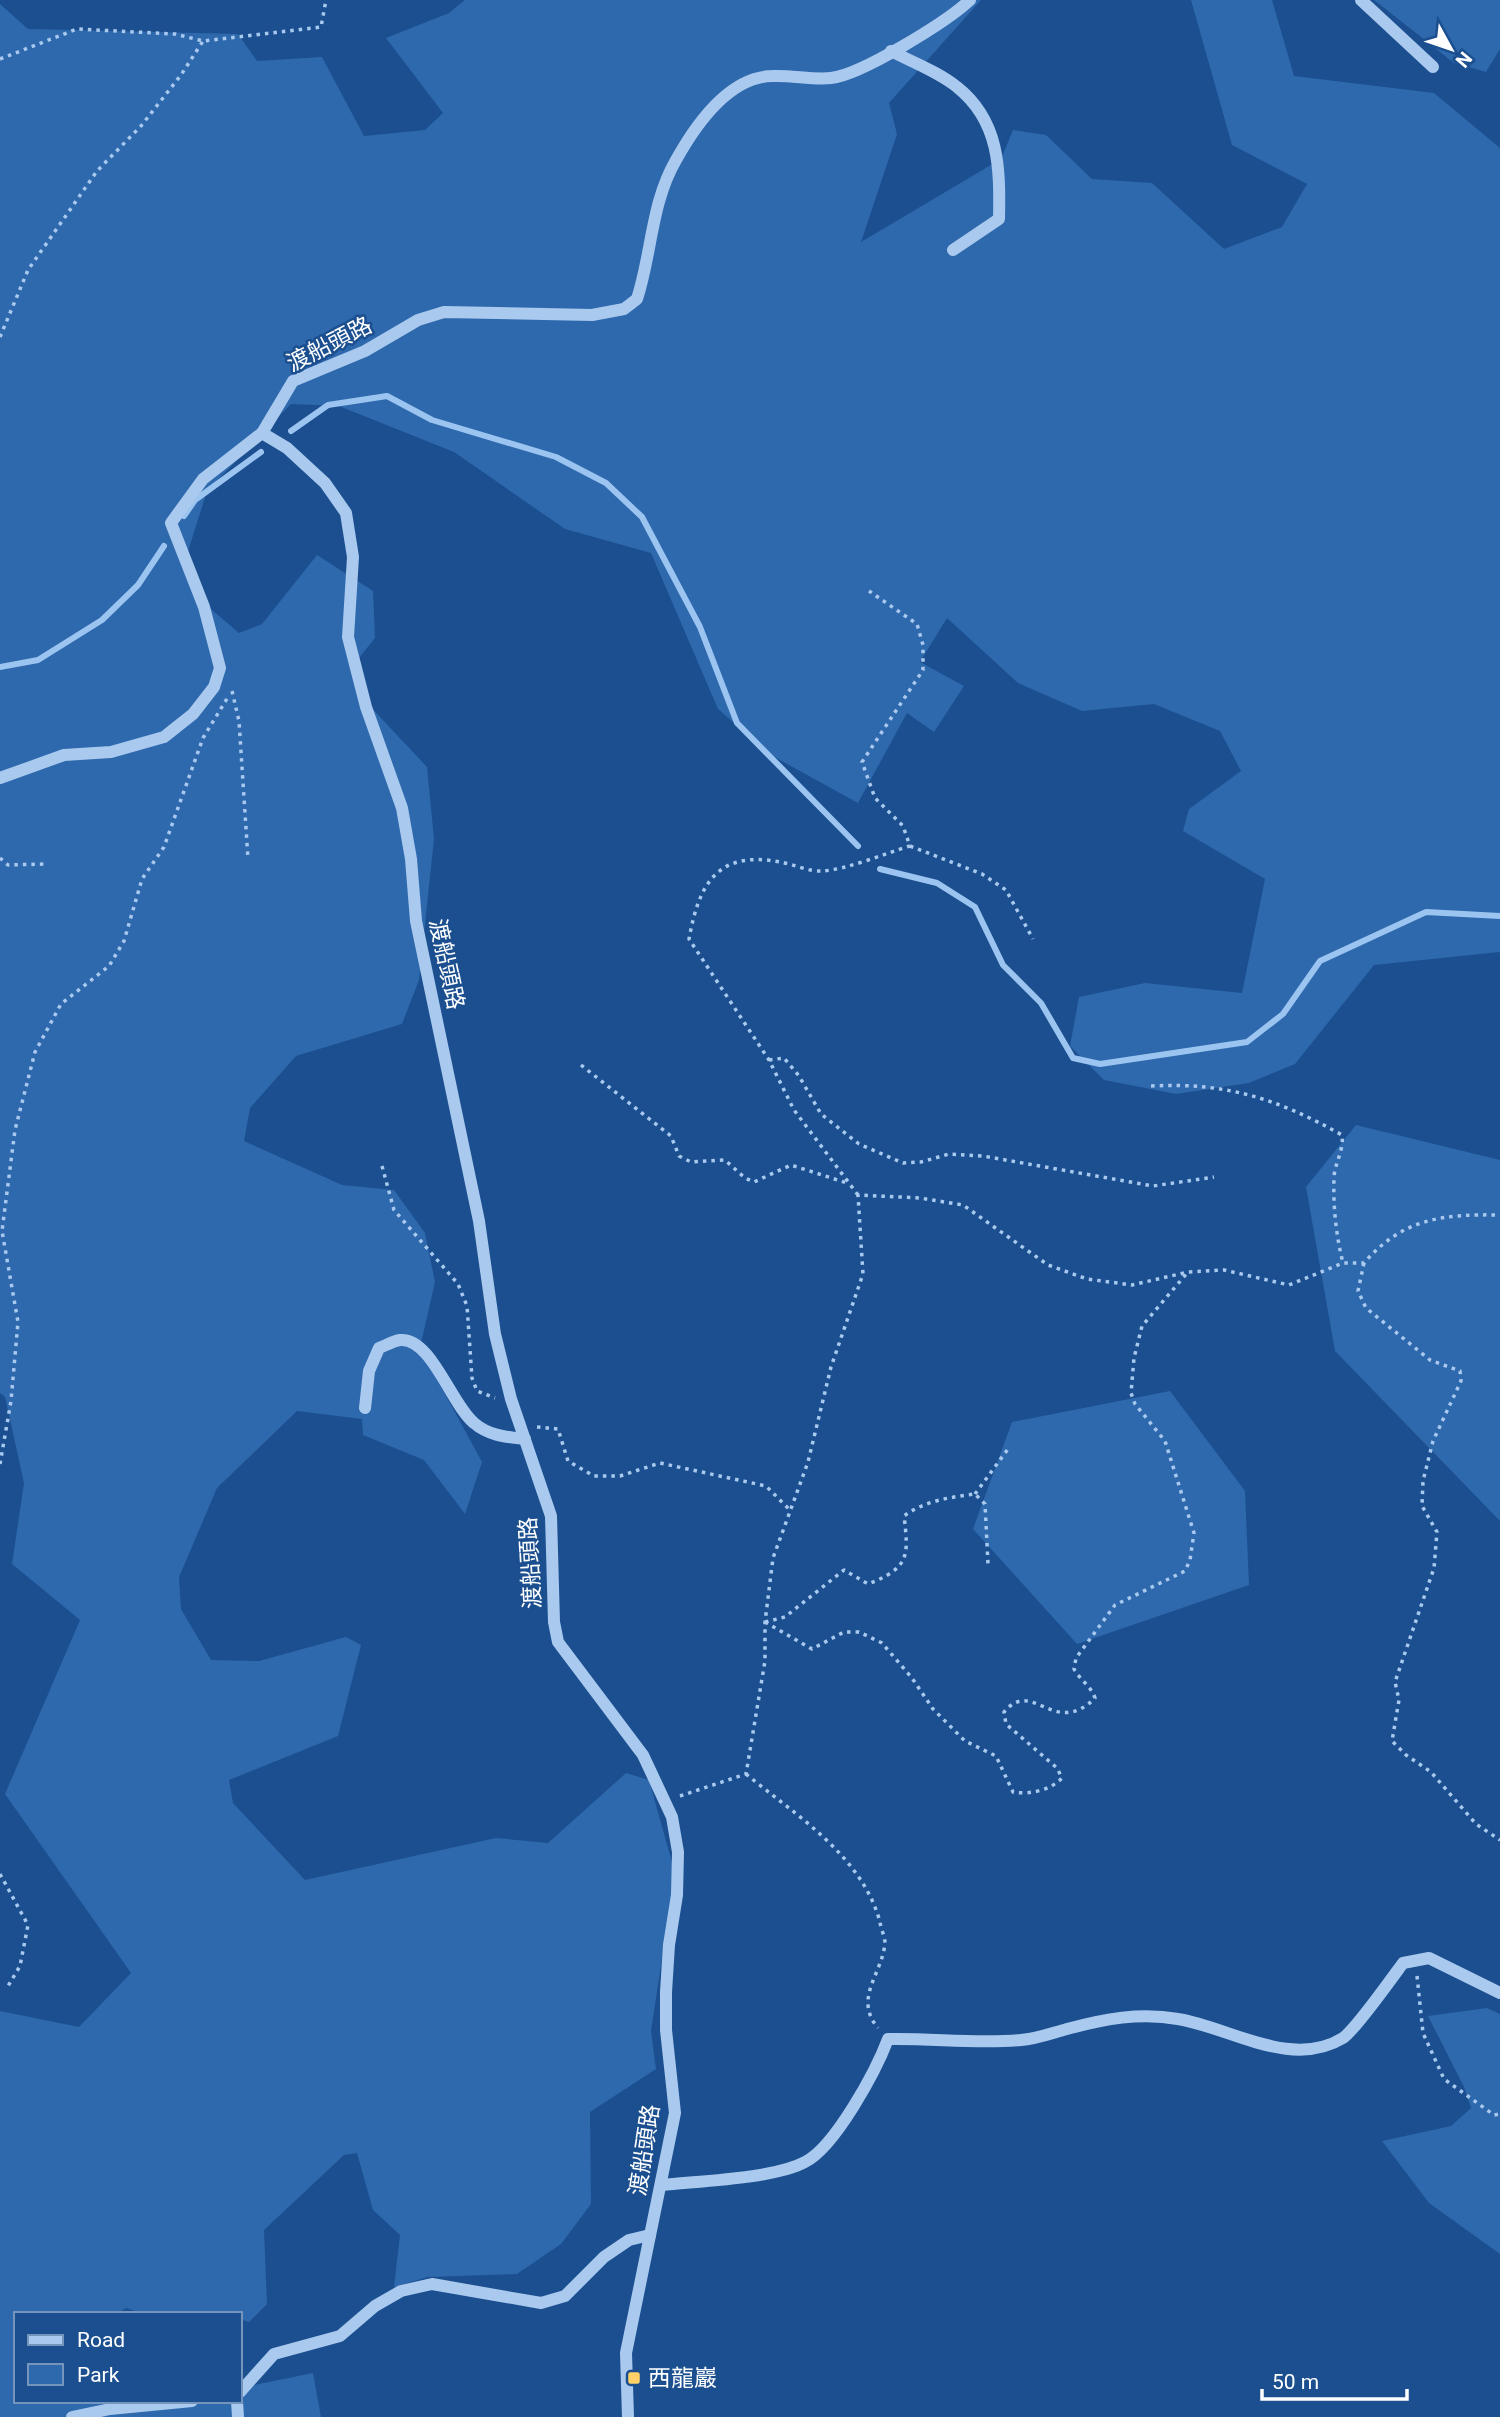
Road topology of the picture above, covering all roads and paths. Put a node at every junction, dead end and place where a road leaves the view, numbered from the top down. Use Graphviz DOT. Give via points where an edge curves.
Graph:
graph roads {
  1 [pos="326,0"];
  2 [pos="970,0"];
  3 [pos="1361,0"];
  4 [pos="203,41"];
  5 [pos="891,51"];
  6 [pos="0,59"];
  7 [pos="1433,67"];
  8 [pos="953,250"];
  9 [pos="0,337"];
  10 [pos="262,433"];
  11 [pos="869,591"];
  12 [pos="220,668"];
  13 [pos="232,691"];
  14 [pos="0,778"];
  15 [pos="910,846"];
  16 [pos="0,858"];
  17 [pos="248,859"];
  18 [pos="47,864"];
  19 [pos="1033,939"];
  20 [pos="769,1060"];
  21 [pos="581,1065"];
  22 [pos="1151,1086"];
  23 [pos="382,1166"];
  24 [pos="1214,1177"];
  25 [pos="849,1183"];
  26 [pos="858,1195"];
  27 [pos="1500,1214"];
  28 [pos="1364,1263"];
  29 [pos="1343,1264"];
  30 [pos="1188,1272"];
  31 [pos="511,1399"];
  32 [pos="365,1408"];
  33 [pos="521,1425"];
  34 [pos="525,1439"];
  35 [pos="1008,1449"];
  36 [pos="0,1464"];
  37 [pos="975,1494"];
  38 [pos="790,1510"];
  39 [pos="988,1564"];
  40 [pos="765,1622"];
  41 [pos="746,1774"];
  42 [pos="664,1801"];
  43 [pos="1500,1840"];
  44 [pos="0,1874"];
  45 [pos="1415,1960"];
  46 [pos="8,1986"];
  47 [pos="1500,1993"];
  48 [pos="888,2039"];
  49 [pos="1500,2114"];
  50 [pos="662,2185"];
  51 [pos="650,2235"];
  52 [pos="242,2390"];
  53 [pos="172,2403"];
  54 [pos="72,2417"];
  55 [pos="628,2417"];
  1 -- 4 [label="path" via="321,27"];
  2 -- 5 [label="street, 渡船頭路"];
  3 -- 7 [label="street"];
  4 -- 6 [label="path" via="175,34 77,29"];
  4 -- 9 [label="path" via="141,126 97,171 36,259"];
  5 -- 8 [label="street" via="957,86 983,114 1000,164 999,219"];
  5 -- 10 [label="street, 渡船頭路" via="864,68 832,78 769,76 738,85 706,115 675,161 657,204 637,299 624,309 542,316 444,312 418,320 365,351 293,381"];
  10 -- 12 [label="street" via="203,478 171,523 204,607"];
  10 -- 31 [label="street, 渡船頭路" via="287,448 326,483 346,513 353,557 348,637 366,707 401,808 416,920"];
  11 -- 15 [label="path" via="917,624 923,645 923,670 862,762 875,798 903,826"];
  12 -- 13 [label="path"];
  12 -- 14 [label="street" via="214,687 193,714 164,737 111,752 64,755"];
  13 -- 17 [label="path" via="239,721"];
  13 -- 36 [label="path" via="203,738 164,847 142,879 124,941 109,966 61,1004 35,1052 15,1130 2,1231 18,1322"];
  15 -- 19 [label="path" via="982,874 1006,890"];
  15 -- 20 [label="path" via="821,872 778,861 727,865 699,896 689,939"];
  16 -- 18 [label="path" via="8,865"];
  20 -- 24 [label="path" via="784,1058 821,1114 859,1144 903,1163 949,1154 983,1156 1153,1186"];
  20 -- 25 [label="path" via="794,1110"];
  21 -- 25 [label="path" via="671,1136 679,1156 691,1162 725,1160 754,1182 791,1165"];
  22 -- 29 [label="path" via="1217,1086 1300,1111 1342,1135 1334,1174 1335,1232"];
  23 -- 31 [label="path" via="394,1210 458,1284 467,1306 477,1391 488,1398"];
  25 -- 26 [label="path"];
  26 -- 30 [label="path" via="963,1205 1048,1265 1087,1279 1132,1285"];
  26 -- 38 [label="path" via="863,1274"];
  27 -- 28 [label="path" via="1470,1214 1409,1225 1383,1241"];
  28 -- 29 [label="path"];
  28 -- 43 [label="path" via="1359,1291 1366,1308 1430,1360 1460,1371 1461,1381 1433,1441 1423,1480 1422,1506 1437,1532 1434,1568 1395,1682 1399,1700 1392,1741 1432,1772 1476,1824"];
  29 -- 30 [label="path" via="1289,1285 1224,1270"];
  30 -- 40 [label="path" via="1142,1326 1131,1393 1165,1441 1194,1533 1190,1560 1185,1571 1115,1605 1076,1658 1074,1669 1095,1698 1082,1711 1057,1714 1022,1699 1013,1701 1004,1712 1006,1724 1057,1768 1062,1778 1056,1784 1025,1795 1013,1792 996,1756 965,1741 933,1709 882,1643 859,1632 844,1632 812,1649"];
  31 -- 33 [label="street, 渡船頭路"];
  32 -- 34 [label="street" via="369,1371 379,1348 400,1340 415,1343 428,1354 458,1408 475,1424 495,1435"];
  33 -- 34 [label="street, 渡船頭路"];
  33 -- 38 [label="path" via="558,1429 568,1461 594,1476 620,1476 660,1463 766,1486"];
  34 -- 42 [label="street, 渡船頭路" via="551,1516 558,1642 631,1737"];
  35 -- 37 [label="path"];
  37 -- 39 [label="path" via="985,1504"];
  37 -- 40 [label="path" via="952,1497 904,1516 908,1548 904,1563 888,1577 868,1584 844,1570 785,1617"];
  38 -- 40 [label="path" via="773,1558"];
  40 -- 41 [label="path" via="765,1661"];
  41 -- 42 [label="path"];
  41 -- 48 [label="path" via="840,1851 873,1899 885,1942 867,2000 869,2017"];
  42 -- 50 [label="street, 渡船頭路" via="678,1852 666,1992 675,2113"];
  44 -- 46 [label="path" via="28,1925 20,1966"];
  45 -- 47 [label="street" via="1429,1958"];
  45 -- 48 [label="street" via="1403,1963 1344,2038 1315,2047 1270,2048 1180,2019 1143,2015 1024,2040"];
  45 -- 49 [label="path" via="1423,2033 1444,2079 1494,2115"];
  48 -- 50 [label="street" via="877,2068 832,2138 805,2162 753,2175"];
  50 -- 51 [label="street, 渡船頭路"];
  51 -- 52 [label="street" via="629,2240 604,2257 565,2296 541,2303 432,2284 401,2291 340,2336 274,2354"];
  51 -- 55 [label="street, 渡船頭路" via="626,2353"];
  53 -- 54 [label="street"];
}
